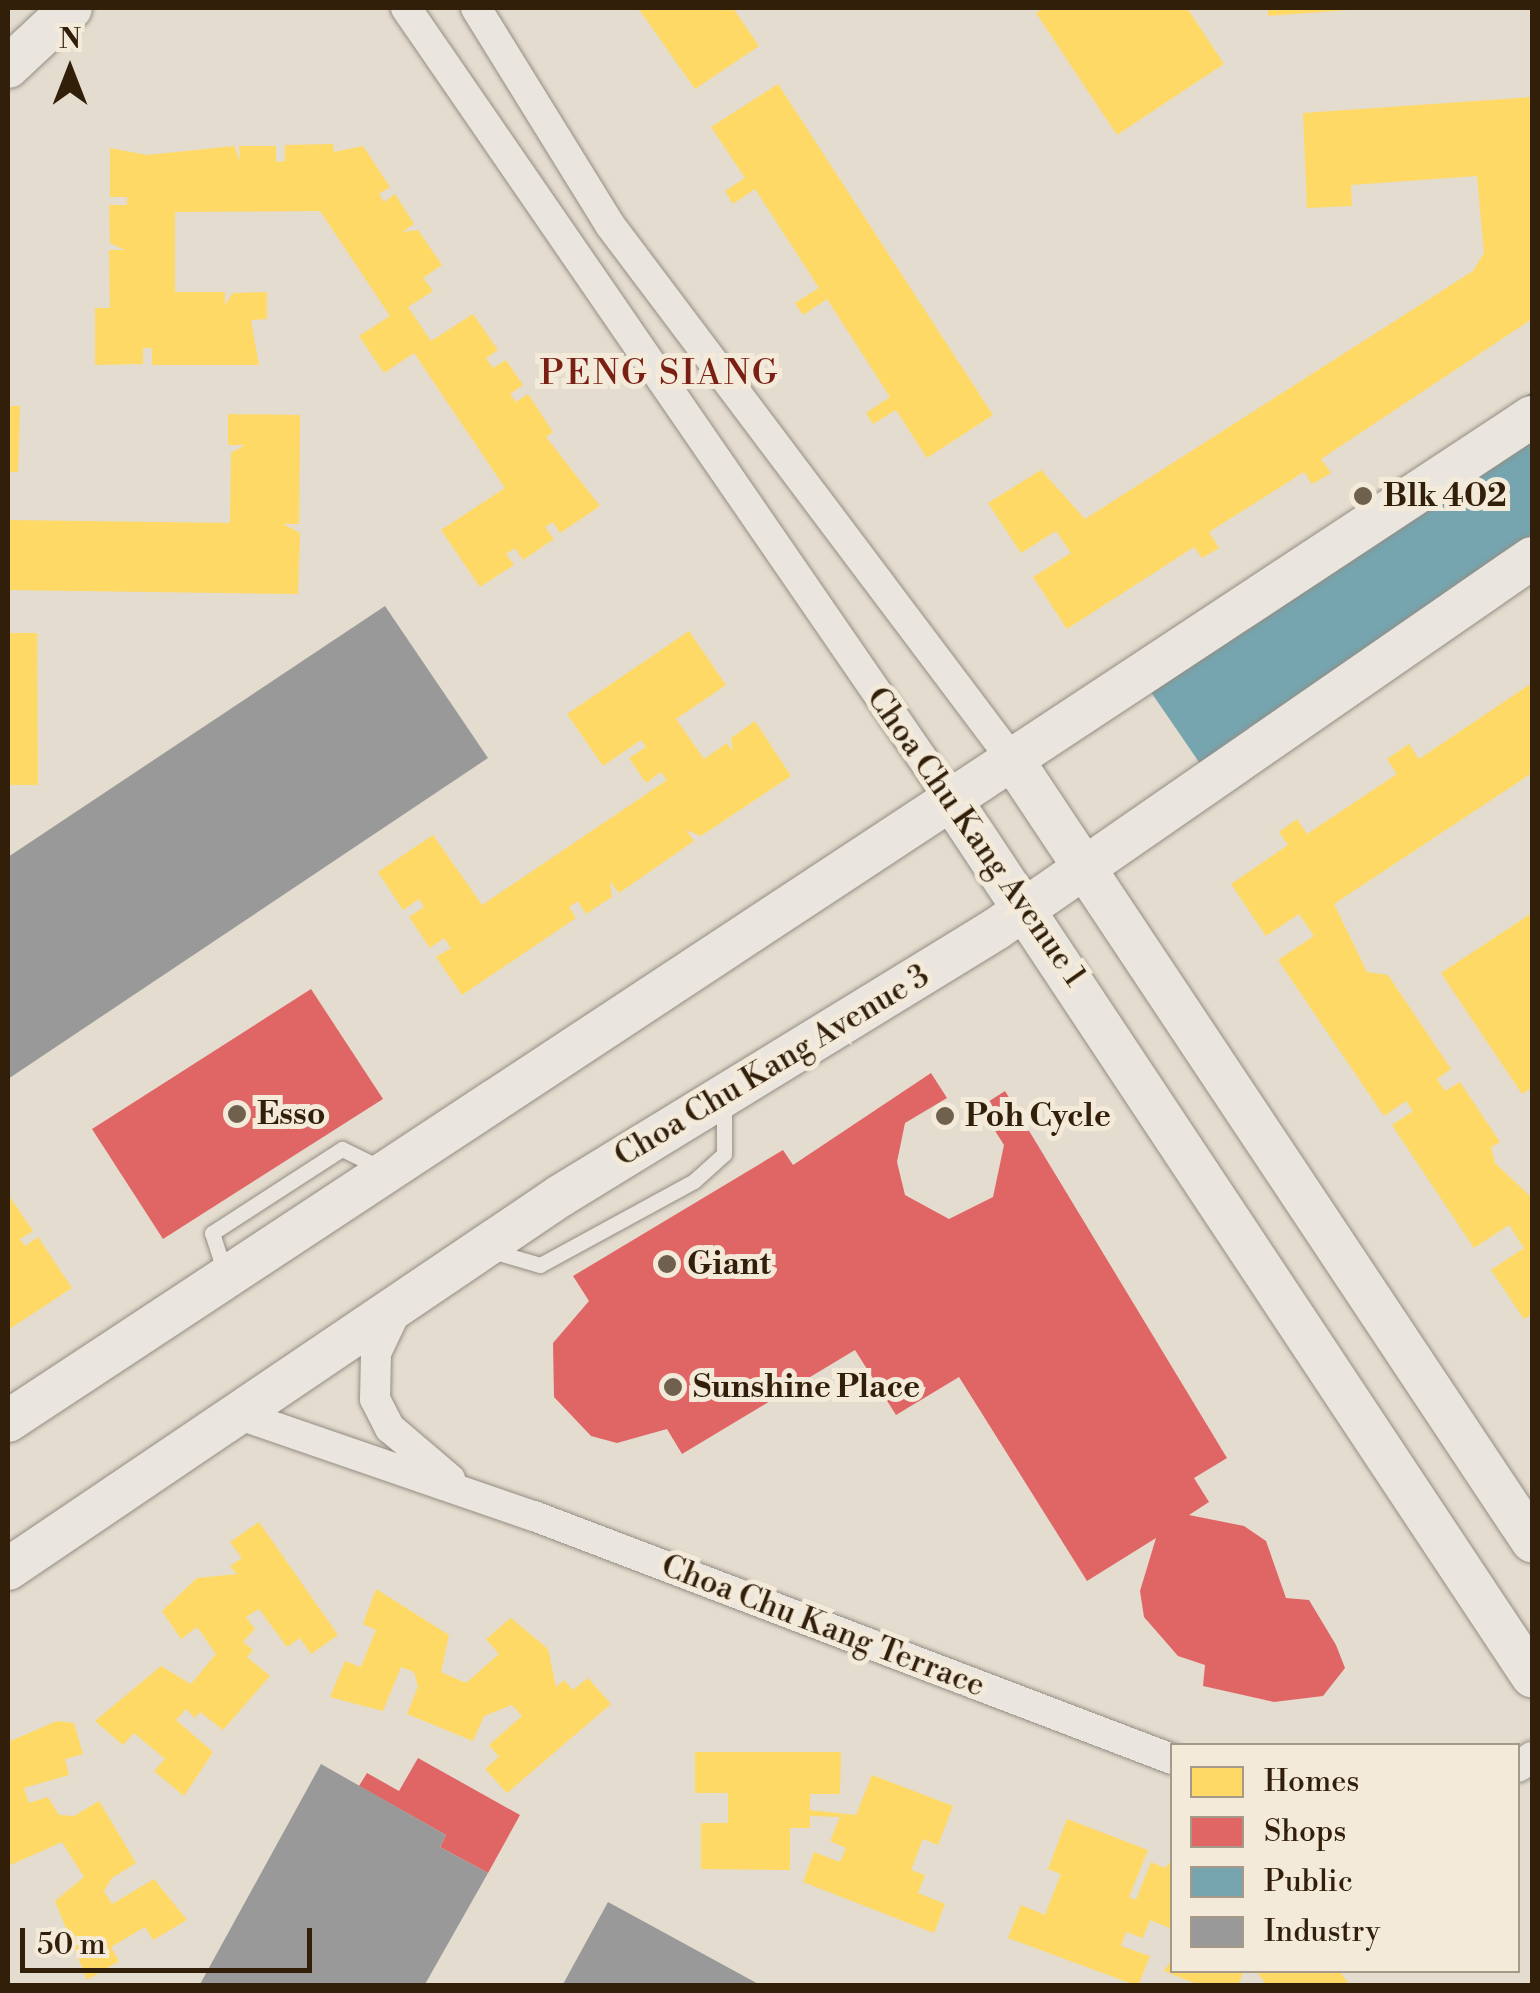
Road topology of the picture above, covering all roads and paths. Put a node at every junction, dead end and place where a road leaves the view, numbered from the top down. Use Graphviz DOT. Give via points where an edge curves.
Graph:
graph roads {
  1 [pos="71,8"];
  2 [pos="406,8"];
  3 [pos="476,8"];
  4 [pos="8,67"];
  5 [pos="1532,418"];
  6 [pos="1532,558"];
  7 [pos="1014,762"];
  8 [pos="952,803"];
  9 [pos="1086,868"];
  10 [pos="1024,908"];
  11 [pos="724,1091"];
  12 [pos="482,1247"];
  13 [pos="404,1301"];
  14 [pos="237,1414"];
  15 [pos="8,1420"];
  16 [pos="472,1496"];
  17 [pos="1532,1541"];
  18 [pos="8,1568"];
  19 [pos="1532,1676"];
  20 [pos="1170,1758"];
  1 -- 4 [label="street"];
  2 -- 8 [label="street, Choa Chu Kang Avenue 1"];
  3 -- 7 [label="street" via="610,226"];
  5 -- 7 [label="street"];
  6 -- 9 [label="street, Choa Chu Kang Avenue 3"];
  7 -- 8 [label="street"];
  7 -- 9 [label="street"];
  8 -- 10 [label="street, Choa Chu Kang Avenue 1"];
  8 -- 15 [label="street"];
  9 -- 10 [label="street, Choa Chu Kang Avenue 3"];
  9 -- 17 [label="street"];
  10 -- 11 [label="street, Choa Chu Kang Avenue 3"];
  10 -- 19 [label="street, Choa Chu Kang Avenue 1"];
  11 -- 12 [label="street, Choa Chu Kang Avenue 3"];
  11 -- 12 [label="lane" via="731,1134 694,1181 540,1264"];
  12 -- 13 [label="street, Choa Chu Kang Avenue 3"];
  13 -- 14 [label="street, Choa Chu Kang Avenue 3"];
  13 -- 16 [label="street, Choa Chu Kang Terrace" via="376,1353 375,1399 390,1428"];
  14 -- 16 [label="street, Choa Chu Kang Terrace"];
  14 -- 18 [label="street, Choa Chu Kang Avenue 3"];
  16 -- 20 [label="street, Choa Chu Kang Terrace"];
}
